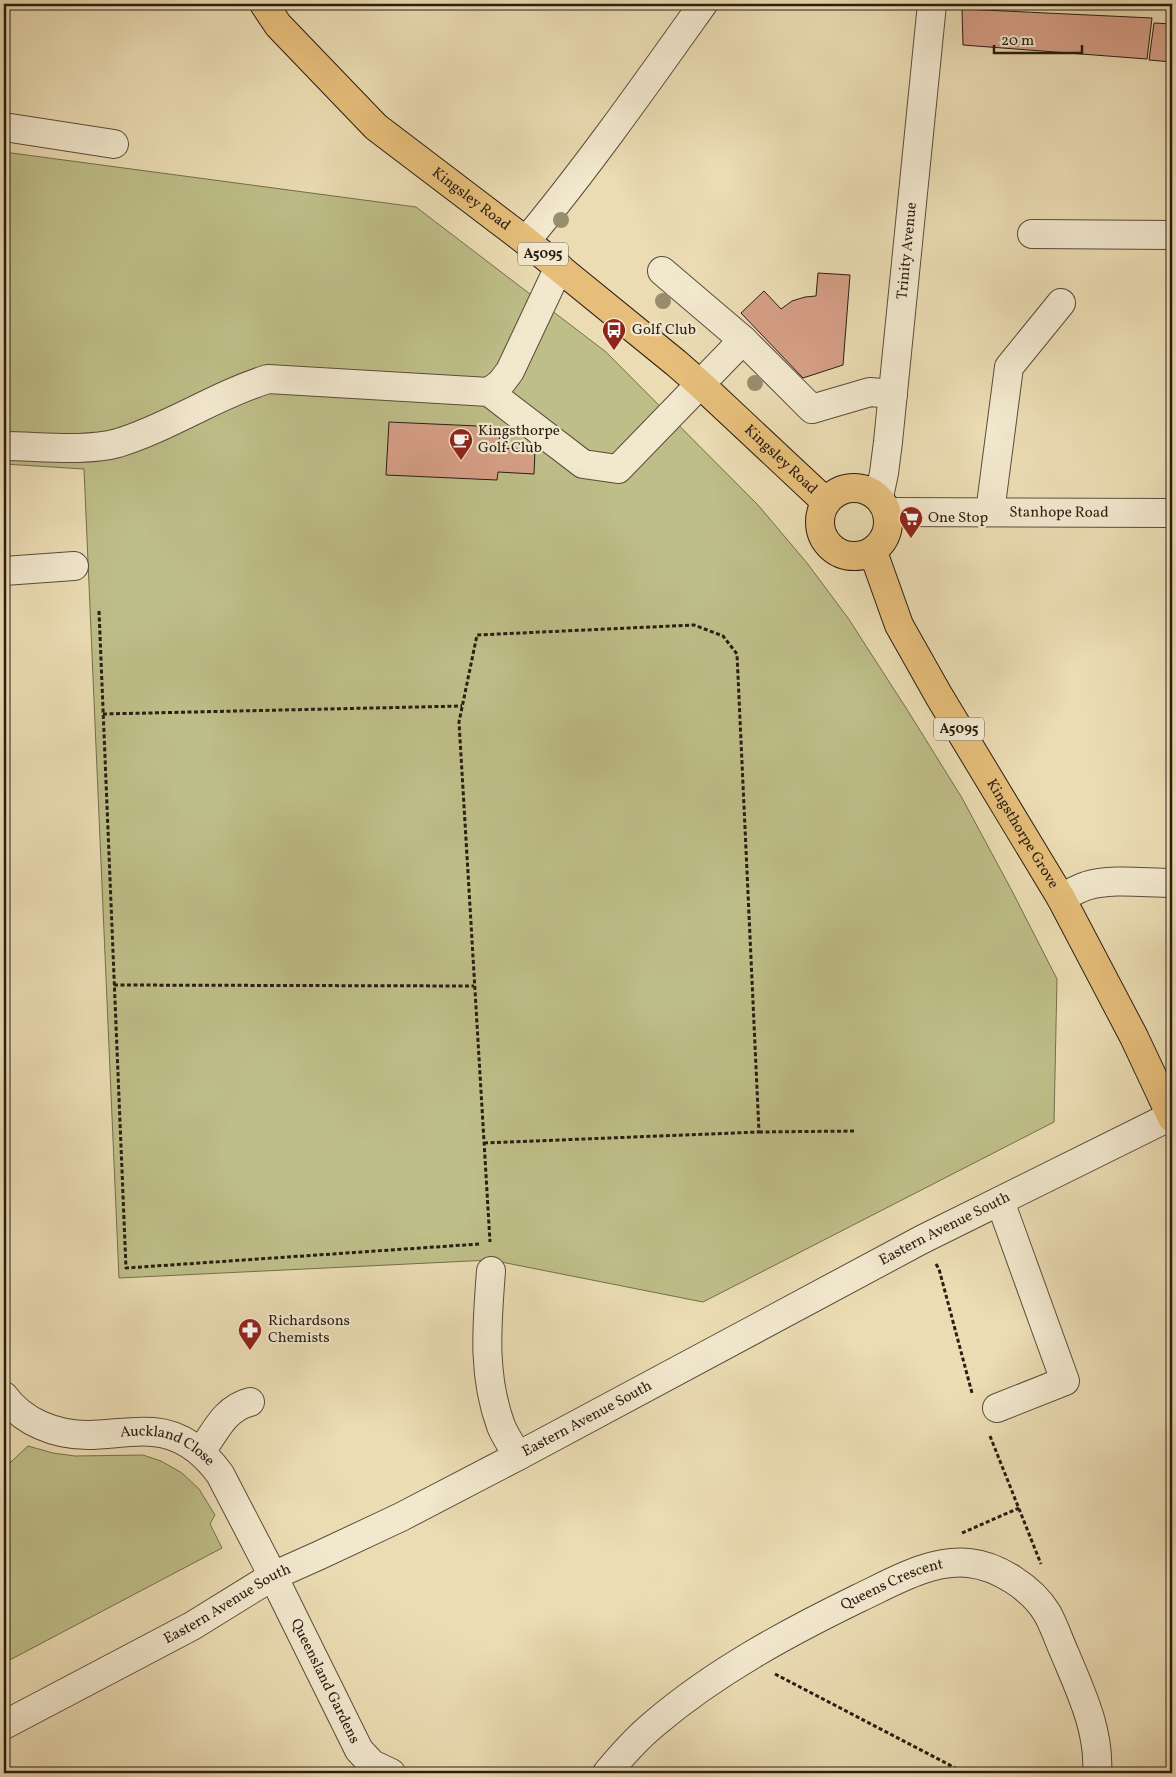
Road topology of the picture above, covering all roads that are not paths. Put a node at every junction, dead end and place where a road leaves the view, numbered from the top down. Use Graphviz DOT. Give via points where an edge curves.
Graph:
graph roads {
  1 [pos="264,4"];
  2 [pos="703,4"];
  3 [pos="932,4"];
  4 [pos="4,127"];
  5 [pos="114,144"];
  6 [pos="1032,234"];
  7 [pos="1172,235"];
  8 [pos="526,241"];
  9 [pos="558,267"];
  10 [pos="662,271"];
  11 [pos="1061,302"];
  12 [pos="743,340"];
  13 [pos="700,384"];
  14 [pos="489,392"];
  15 [pos="892,394"];
  16 [pos="4,446"];
  17 [pos="826,502"];
  18 [pos="883,505"];
  19 [pos="990,512"];
  20 [pos="1172,513"];
  21 [pos="873,552"];
  22 [pos="74,566"];
  23 [pos="4,571"];
  24 [pos="1172,883"];
  25 [pos="1061,898"];
  26 [pos="1172,1117"];
  27 [pos="1000,1201"];
  28 [pos="491,1270"];
  29 [pos="4,1396"];
  30 [pos="250,1402"];
  31 [pos="987,1413"];
  32 [pos="201,1452"];
  33 [pos="518,1456"];
  34 [pos="272,1576"];
  35 [pos="4,1725"];
  36 [pos="391,1773"];
  37 [pos="607,1773"];
  38 [pos="1097,1773"];
  1 -- 8 [label="main road, Kingsley Road / A5095" via="278,25 376,127"];
  2 -- 8 [label="street" via="616,126"];
  3 -- 15 [label="street, Trinity Avenue"];
  4 -- 5 [label="street"];
  6 -- 7 [label="street"];
  8 -- 9 [label="main road, Kingsley Road / A5095"];
  9 -- 13 [label="main road, Kingsley Road / A5095"];
  9 -- 14 [label="street" via="510,371 501,384"];
  10 -- 12 [label="street"];
  11 -- 19 [label="street" via="1009,367"];
  12 -- 13 [label="street"];
  12 -- 15 [label="street" via="812,410 870,392"];
  13 -- 14 [label="street" via="618,469 584,464"];
  13 -- 17 [label="main road, Kingsley Road / A5095"];
  14 -- 16 [label="street" via="268,379 241,387 146,433 116,443 86,447"];
  15 -- 18 [label="street, Trinity Avenue"];
  17 -- 18 [label="main road" via="834,494 850,488 869,491"];
  17 -- 21 [label="main road" via="820,518 824,539 832,548 854,556"];
  18 -- 19 [label="street, Stanhope Road"];
  18 -- 21 [label="main road" via="889,524 886,536"];
  19 -- 20 [label="street, Stanhope Road"];
  21 -- 25 [label="main road, Kingsthorpe Grove / A5095" via="899,625"];
  22 -- 23 [label="street"];
  24 -- 25 [label="street" via="1096,884"];
  25 -- 26 [label="main road, Kingsthorpe Grove / A5095"];
  26 -- 27 [label="street, Eastern Avenue South"];
  27 -- 31 [label="street" via="1065,1381"];
  27 -- 33 [label="street, Eastern Avenue South"];
  28 -- 33 [label="street" via="486,1333 488,1368 502,1428"];
  29 -- 32 [label="street, Auckland Close" via="32,1422 49,1429 87,1435 155,1432 172,1436"];
  30 -- 32 [label="street" via="235,1407 227,1414"];
  32 -- 34 [label="street, Auckland Close" via="220,1474"];
  33 -- 34 [label="street, Eastern Avenue South" via="401,1517"];
  34 -- 35 [label="street, Eastern Avenue South" via="192,1626"];
  34 -- 36 [label="street, Queensland Gardens" via="359,1750 372,1764"];
  37 -- 38 [label="street, Queens Crescent" via="653,1724 711,1681 819,1617 903,1577 942,1564 970,1563 1003,1574 1027,1590 1047,1612 1092,1723"];
}
